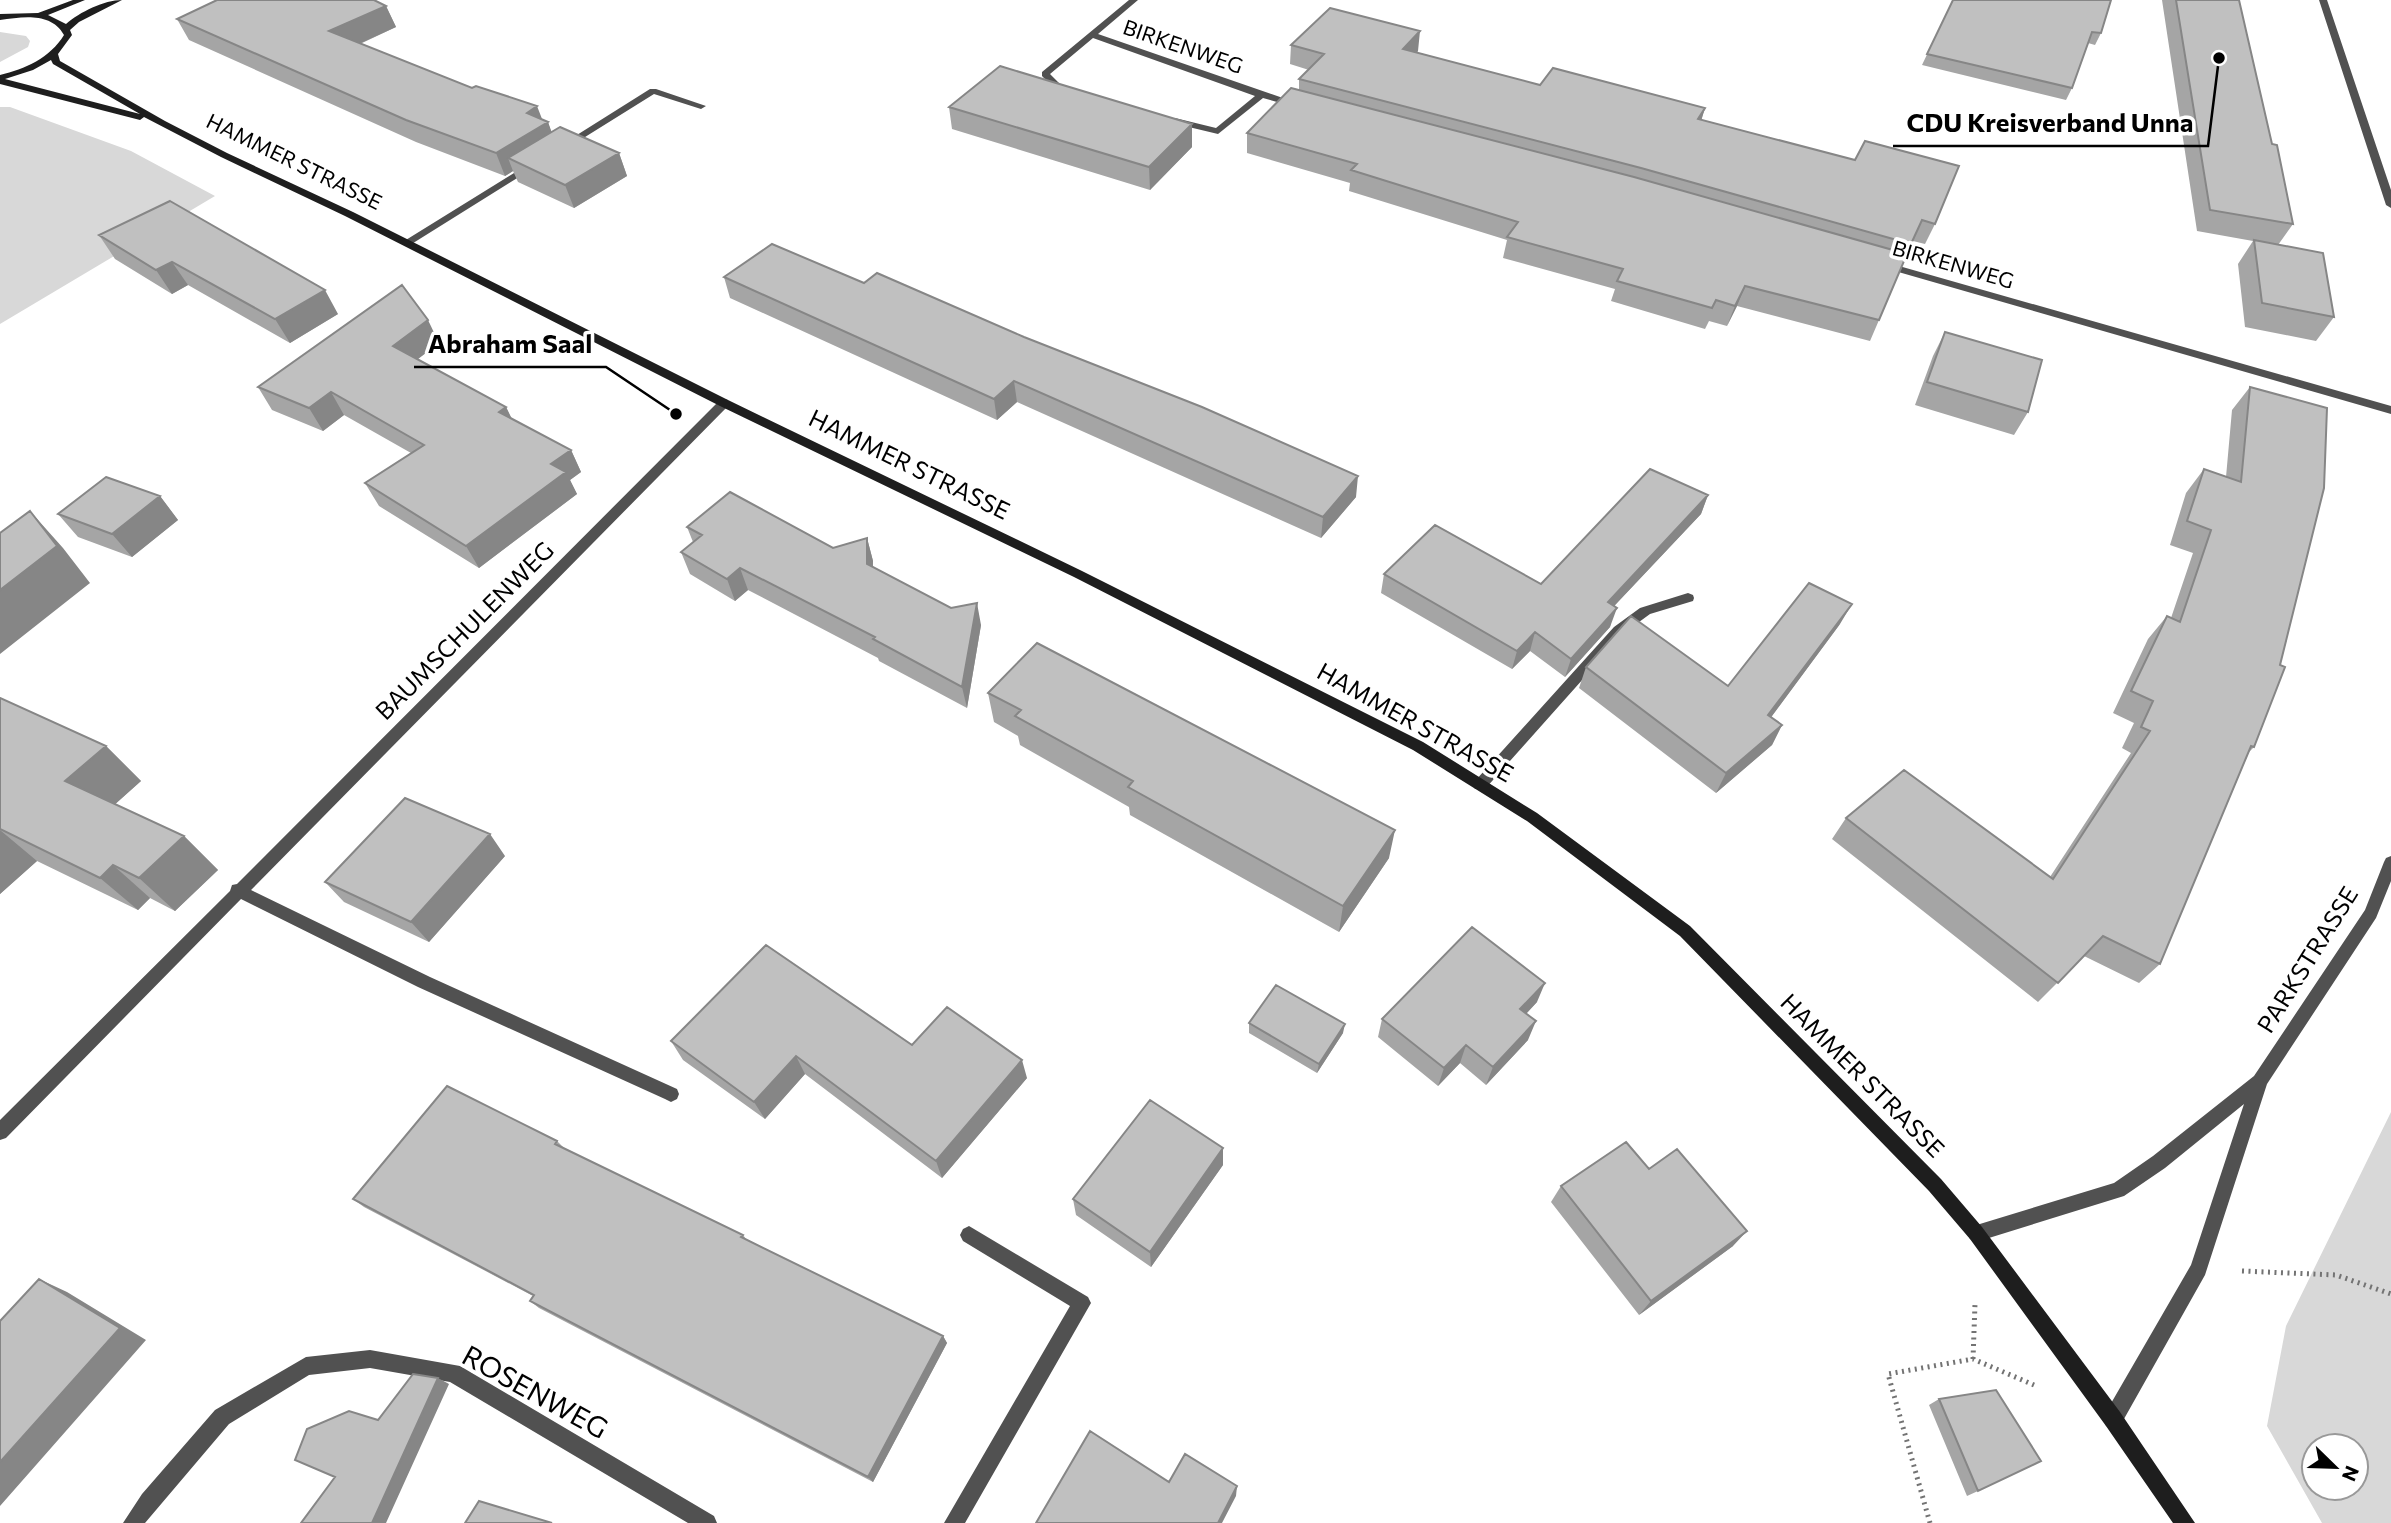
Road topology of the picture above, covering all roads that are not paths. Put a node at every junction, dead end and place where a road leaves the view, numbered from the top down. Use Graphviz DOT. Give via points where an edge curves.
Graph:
graph roads {
  1 [pos="81,0"];
  2 [pos="118,0"];
  3 [pos="1134,0"];
  4 [pos="2323,0"];
  5 [pos="37,15"];
  6 [pos="0,17"];
  7 [pos="66,29"];
  8 [pos="1093,35"];
  9 [pos="54,54"];
  10 [pos="0,79"];
  11 [pos="1084,95"];
  12 [pos="1261,95"];
  13 [pos="701,106"];
  14 [pos="1314,109"];
  15 [pos="1161,117"];
  16 [pos="162,123"];
  17 [pos="561,148"];
  18 [pos="538,162"];
  19 [pos="2391,205"];
  20 [pos="406,243"];
  21 [pos="1870,261"];
  22 [pos="724,403"];
  23 [pos="2391,410"];
  24 [pos="1688,598"];
  25 [pos="1480,785"];
  26 [pos="2391,862"];
  27 [pos="237,890"];
  28 [pos="2260,1081"];
  29 [pos="671,1094"];
  30 [pos="0,1132"];
  31 [pos="1976,1233"];
  32 [pos="969,1235"];
  33 [pos="2113,1419"];
  34 [pos="134,1523"];
  35 [pos="706,1523"];
  36 [pos="954,1523"];
  37 [pos="2185,1523"];
  1 -- 5 [label="main road"];
  2 -- 7 [label="main road"];
  3 -- 8 [label="street, BIRKENWEG"];
  4 -- 19 [label="street"];
  5 -- 6 [label="main road"];
  5 -- 7 [label="main road" via="54,19"];
  7 -- 9 [label="main road" via="63,46"];
  8 -- 11 [label="street, BIRKENWEG" via="1045,75 1058,87"];
  8 -- 12 [label="street, BIRKENWEG"];
  9 -- 10 [label="main road"];
  9 -- 16 [label="main road, HAMMER STRASSE" via="56,62"];
  10 -- 16 [label="main road, HAMMER STRASSE"];
  12 -- 14 [label="street, BIRKENWEG"];
  12 -- 15 [label="street, BIRKENWEG" via="1218,131"];
  13 -- 17 [label="street" via="653,92"];
  16 -- 20 [label="main road, HAMMER STRASSE"];
  18 -- 20 [label="street"];
  20 -- 22 [label="main road, HAMMER STRASSE"];
  21 -- 23 [label="street, BIRKENWEG"];
  22 -- 25 [label="main road, HAMMER STRASSE" via="1078,574 1418,746"];
  22 -- 27 [label="street, BAUMSCHULENWEG"];
  24 -- 25 [label="street" via="1645,611 1619,630"];
  25 -- 31 [label="main road, HAMMER STRASSE" via="1532,817 1685,931 1935,1185"];
  26 -- 28 [label="street, PARKSTRASSE" via="2371,912"];
  27 -- 29 [label="street" via="424,982"];
  27 -- 30 [label="street, BAUMSCHULENWEG"];
  28 -- 31 [label="street, PARKSTRASSE" via="2118,1190"];
  28 -- 33 [label="street, PARKSTRASSE" via="2199,1269"];
  31 -- 33 [label="main road, HAMMER STRASSE"];
  32 -- 36 [label="street" via="1083,1303"];
  33 -- 37 [label="main road, HAMMER STRASSE"];
  34 -- 35 [label="street, ROSENWEG" via="222,1417 306,1366 370,1359 453,1373"];
}
